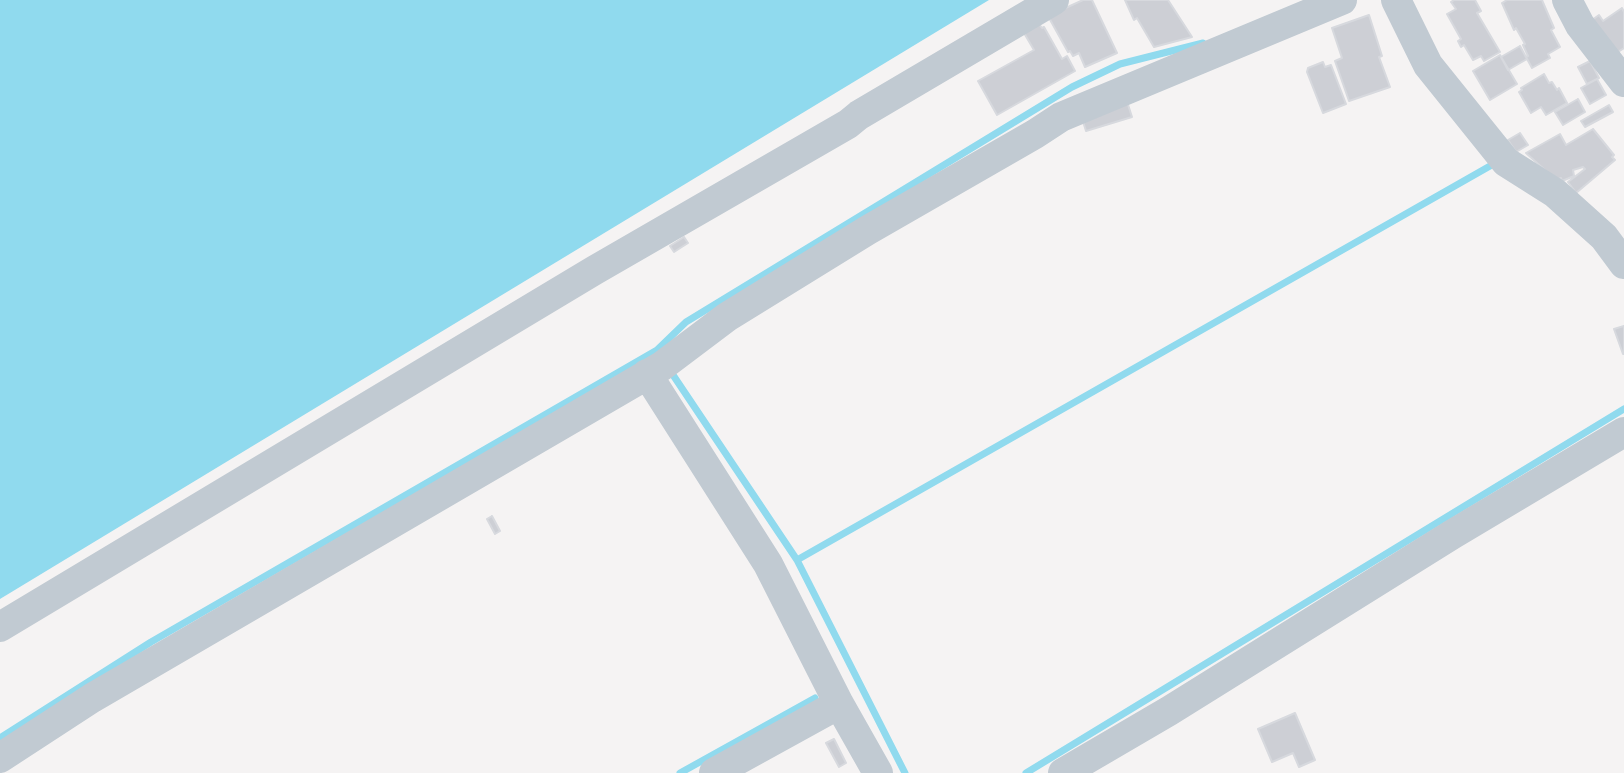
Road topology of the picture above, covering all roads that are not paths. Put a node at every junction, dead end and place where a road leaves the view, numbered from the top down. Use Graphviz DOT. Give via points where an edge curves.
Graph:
graph roads {
  1 [pos="1054,0"];
  2 [pos="1342,0"];
  3 [pos="1396,0"];
  4 [pos="1567,0"];
  5 [pos="1307,7"];
  6 [pos="1624,82"];
  7 [pos="1624,264"];
  8 [pos="660,366"];
  9 [pos="1624,432"];
  10 [pos="0,628"];
  11 [pos="839,704"];
  12 [pos="0,758"];
  13 [pos="714,773"];
  14 [pos="878,773"];
  15 [pos="1063,773"];
  1 -- 10 [label="street"];
  2 -- 5 [label="street"];
  3 -- 7 [label="street" via="1428,65 1489,143 1506,162 1555,193 1604,237"];
  4 -- 6 [label="street" via="1580,26"];
  5 -- 8 [label="street" via="1061,117 751,302"];
  8 -- 11 [label="street"];
  8 -- 12 [label="street" via="92,698"];
  9 -- 15 [label="street"];
  11 -- 13 [label="street"];
  11 -- 14 [label="street"];
}
